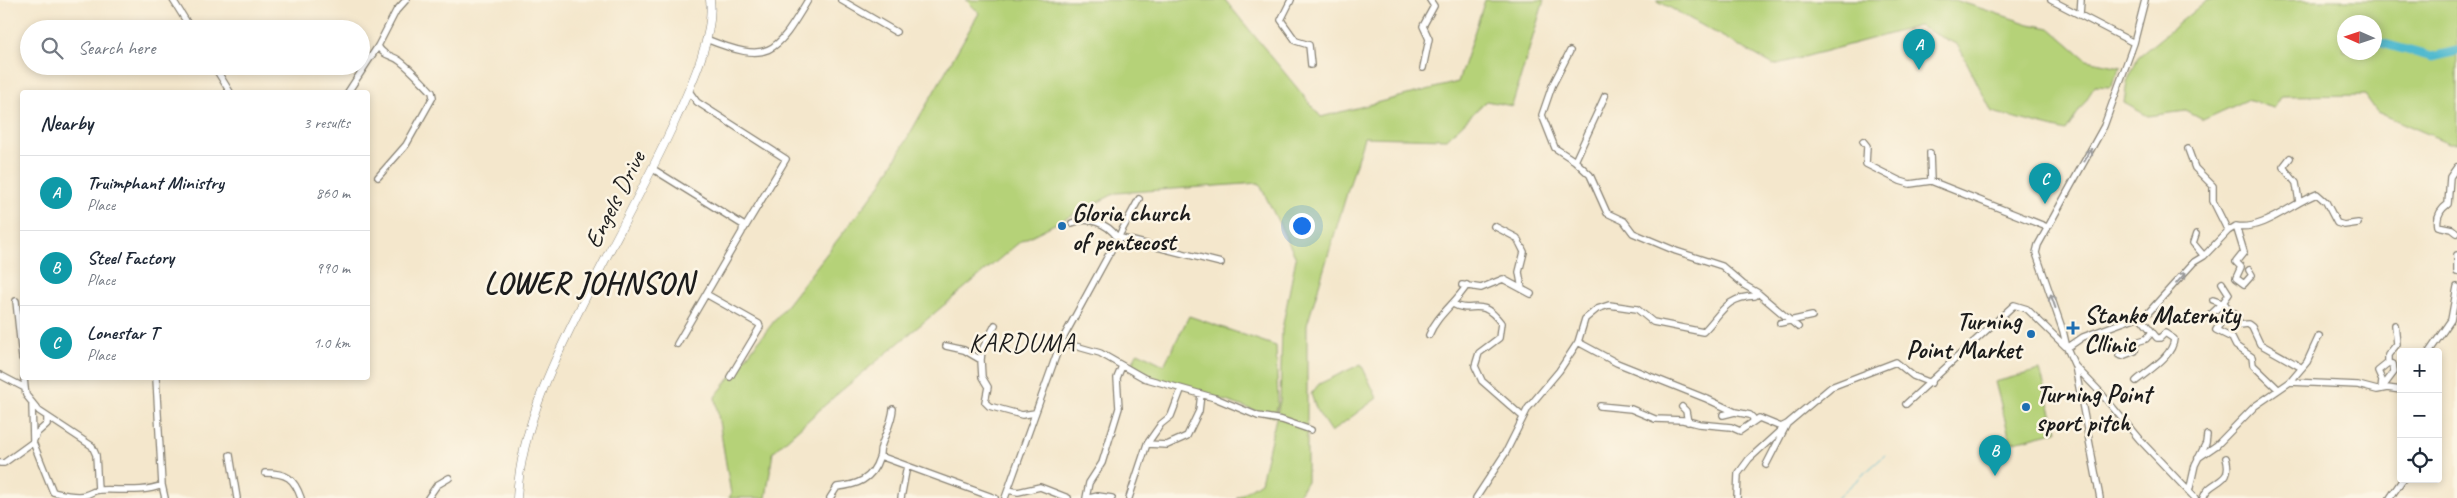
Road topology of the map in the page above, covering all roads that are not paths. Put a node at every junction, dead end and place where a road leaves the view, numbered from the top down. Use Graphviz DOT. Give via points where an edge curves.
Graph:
graph roads {
  1 [pos="173,0"];
  2 [pos="406,0"];
  3 [pos="710,0"];
  4 [pos="808,0"];
  5 [pos="841,0"];
  6 [pos="1291,0"];
  7 [pos="1430,0"];
  8 [pos="2052,0"];
  9 [pos="2081,0"];
  10 [pos="2145,0"];
  11 [pos="2080,15"];
  12 [pos="185,20"];
  13 [pos="896,32"];
  14 [pos="706,40"];
  15 [pos="2134,43"];
  16 [pos="378,46"];
  17 [pos="1570,51"];
  18 [pos="370,57"];
  19 [pos="1311,65"];
  20 [pos="1423,68"];
  21 [pos="220,75"];
  22 [pos="358,75"];
  23 [pos="229,90"];
  24 [pos="349,90"];
  25 [pos="689,91"];
  26 [pos="1606,96"];
  27 [pos="1864,141"];
  28 [pos="2188,149"];
  29 [pos="1930,153"];
  30 [pos="2290,158"];
  31 [pos="1575,161"];
  32 [pos="2457,166"];
  33 [pos="653,169"];
  34 [pos="378,177"];
  35 [pos="1931,182"];
  36 [pos="1139,199"];
  37 [pos="2298,202"];
  38 [pos="1072,223"];
  39 [pos="2358,223"];
  40 [pos="1494,226"];
  41 [pos="2236,226"];
  42 [pos="2047,227"];
  43 [pos="744,229"];
  44 [pos="2228,231"];
  45 [pos="2457,233"];
  46 [pos="2196,234"];
  47 [pos="1117,237"];
  48 [pos="2457,255"];
  49 [pos="2204,256"];
  50 [pos="1221,263"];
  51 [pos="2249,270"];
  52 [pos="2457,272"];
  53 [pos="2222,283"];
  54 [pos="2457,287"];
  55 [pos="1522,289"];
  56 [pos="1758,293"];
  57 [pos="706,294"];
  58 [pos="1531,294"];
  59 [pos="2213,300"];
  60 [pos="16,301"];
  61 [pos="1453,304"];
  62 [pos="2222,304"];
  63 [pos="2234,313"];
  64 [pos="1812,316"];
  65 [pos="2140,318"];
  66 [pos="2207,318"];
  67 [pos="1792,322"];
  68 [pos="1780,323"];
  69 [pos="994,325"];
  70 [pos="2395,325"];
  71 [pos="1798,327"];
  72 [pos="2152,332"];
  73 [pos="1429,335"];
  74 [pos="2319,336"];
  75 [pos="20,339"];
  76 [pos="1061,342"];
  77 [pos="1578,342"];
  78 [pos="677,344"];
  79 [pos="946,346"];
  80 [pos="2067,348"];
  81 [pos="2432,348"];
  82 [pos="2119,355"];
  83 [pos="981,360"];
  84 [pos="2388,363"];
  85 [pos="1122,366"];
  86 [pos="2075,366"];
  87 [pos="2302,368"];
  88 [pos="0,375"];
  89 [pos="730,377"];
  90 [pos="24,380"];
  91 [pos="156,380"];
  92 [pos="2136,381"];
  93 [pos="2290,382"];
  94 [pos="1931,383"];
  95 [pos="25,388"];
  96 [pos="2278,389"];
  97 [pos="1182,390"];
  98 [pos="2381,390"];
  99 [pos="2397,390"];
  100 [pos="1201,394"];
  101 [pos="32,404"];
  102 [pos="1906,404"];
  103 [pos="1600,406"];
  104 [pos="1682,407"];
  105 [pos="893,409"];
  106 [pos="1036,412"];
  107 [pos="1735,412"];
  108 [pos="1723,415"];
  109 [pos="1523,417"];
  110 [pos="47,418"];
  111 [pos="1688,422"];
  112 [pos="1754,422"];
  113 [pos="1787,424"];
  114 [pos="1311,430"];
  115 [pos="2207,435"];
  116 [pos="33,442"];
  117 [pos="1147,444"];
  118 [pos="230,455"];
  119 [pos="880,456"];
  120 [pos="2198,458"];
  121 [pos="2226,458"];
  122 [pos="0,463"];
  123 [pos="1766,465"];
  124 [pos="907,466"];
  125 [pos="265,473"];
  126 [pos="450,478"];
  127 [pos="2400,483"];
  128 [pos="162,485"];
  129 [pos="98,490"];
  130 [pos="1008,490"];
  131 [pos="2189,492"];
  132 [pos="165,498"];
  133 [pos="237,498"];
  134 [pos="301,498"];
  135 [pos="428,498"];
  136 [pos="516,498"];
  137 [pos="830,498"];
  138 [pos="902,498"];
  139 [pos="995,498"];
  140 [pos="1005,498"];
  141 [pos="1068,498"];
  142 [pos="1088,498"];
  143 [pos="1112,498"];
  144 [pos="1129,498"];
  145 [pos="1476,498"];
  146 [pos="1737,498"];
  147 [pos="2100,498"];
  148 [pos="2195,498"];
  149 [pos="2203,498"];
  150 [pos="2390,498"];
  1 -- 12 [label="street"];
  2 -- 16 [label="street" via="396,10"];
  3 -- 14 [label="street, Engels Drive"];
  4 -- 14 [label="street" via="788,34 773,48 746,54"];
  5 -- 13 [label="street"];
  6 -- 19 [label="street" via="1281,20 1296,40 1309,45"];
  7 -- 20 [label="street" via="1434,6 1423,26 1429,39"];
  8 -- 11 [label="street"];
  9 -- 11 [label="street"];
  10 -- 15 [label="street"];
  11 -- 15 [label="street"];
  14 -- 25 [label="street, Engels Drive"];
  42 -- 15 [label="street, one-way" via="2104,126"];
  16 -- 18 [label="street"];
  16 -- 34 [label="street" via="388,57 400,61 432,92 433,97 406,145"];
  17 -- 31 [label="street" via="1542,115 1555,148"];
  21 -- 23 [label="street"];
  22 -- 24 [label="street"];
  25 -- 33 [label="street, Engels Drive"];
  25 -- 43 [label="street" via="697,102 786,159"];
  26 -- 31 [label="street"];
  27 -- 35 [label="street" via="1867,146 1866,164 1910,184"];
  28 -- 44 [label="street" via="2195,168 2213,186 2213,201"];
  29 -- 35 [label="street"];
  30 -- 37 [label="street" via="2283,167 2296,183"];
  31 -- 56 [label="street" via="1590,175 1606,213 1624,221 1633,233 1722,266"];
  32 -- 45 [label="street" via="2450,177 2448,204 2441,210 2437,222 2438,226"];
  33 -- 43 [label="street" via="743,225"];
  33 -- 136 [label="street, Engels Drive" via="550,368 535,412"];
  35 -- 42 [label="street"];
  36 -- 47 [label="street"];
  37 -- 39 [label="street" via="2317,194 2326,202 2337,223"];
  37 -- 41 [label="street" via="2246,228"];
  38 -- 47 [label="street" via="1080,220 1096,222 1112,230"];
  40 -- 55 [label="street" via="1517,238 1524,252 1519,272"];
  41 -- 44 [label="street"];
  41 -- 51 [label="street" via="2244,252 2236,262 2241,267 2236,278 2238,282 2244,284 2251,278"];
  80 -- 42 [label="street, one-way" via="2036,253"];
  43 -- 57 [label="street"];
  44 -- 49 [label="street"];
  46 -- 49 [label="street" via="2193,243"];
  47 -- 50 [label="street"];
  47 -- 76 [label="street"];
  48 -- 52 [label="street"];
  65 -- 49 [label="street, one-way" via="2160,302 2194,262"];
  53 -- 62 [label="street" via="2229,294"];
  54 -- 81 [label="street" via="2451,320"];
  55 -- 58 [label="street"];
  55 -- 61 [label="street" via="1503,279 1481,288 1465,285"];
  56 -- 67 [label="street"];
  56 -- 77 [label="street" via="1732,300 1703,332 1653,322 1637,309 1609,305 1585,319"];
  57 -- 78 [label="street"];
  57 -- 89 [label="street" via="760,327"];
  59 -- 62 [label="street"];
  60 -- 75 [label="street"];
  61 -- 73 [label="street" via="1434,322"];
  61 -- 109 [label="street" via="1462,308 1482,307 1501,323 1499,338 1479,353 1475,366 1482,381"];
  62 -- 63 [label="street"];
  62 -- 66 [label="street"];
  63 -- 87 [label="street" via="2240,325 2252,327 2260,344"];
  63 -- 96 [label="street" via="2224,318 2216,330 2232,338 2236,346 2252,357 2253,365"];
  64 -- 67 [label="street"];
  65 -- 72 [label="street"];
  65 -- 80 [label="street" via="2084,337"];
  67 -- 68 [label="street"];
  67 -- 71 [label="street"];
  69 -- 83 [label="street" via="982,350"];
  70 -- 84 [label="street" via="2397,344 2388,355"];
  72 -- 82 [label="street" via="2136,342 2132,353"];
  72 -- 92 [label="street" via="2160,338 2166,333 2174,342 2168,354"];
  74 -- 87 [label="street"];
  76 -- 85 [label="street" via="1100,353"];
  76 -- 106 [label="street"];
  77 -- 107 [label="street" via="1617,363"];
  77 -- 109 [label="street"];
  79 -- 83 [label="street" via="964,350"];
  80 -- 86 [label="street"];
  80 -- 94 [label="street" via="2026,309 2014,305"];
  83 -- 106 [label="street" via="982,377 988,388 985,402 989,406 1022,415"];
  84 -- 98 [label="street" via="2378,371 2382,380"];
  84 -- 98 [label="street" via="2393,364 2393,376"];
  85 -- 97 [label="street" via="1144,378"];
  85 -- 142 [label="street" via="1117,378 1119,408 1102,463 1089,483"];
  86 -- 131 [label="street"];
  86 -- 147 [label="street"];
  87 -- 93 [label="street"];
  88 -- 95 [label="street"];
  90 -- 95 [label="street"];
  91 -- 128 [label="street"];
  93 -- 96 [label="street"];
  93 -- 98 [label="street" via="2358,385"];
  94 -- 102 [label="street"];
  94 -- 113 [label="street" via="1913,376 1896,362 1831,387"];
  95 -- 101 [label="street"];
  96 -- 120 [label="street" via="2254,406 2217,446"];
  97 -- 100 [label="street"];
  97 -- 117 [label="street" via="1171,416"];
  98 -- 99 [label="street"];
  100 -- 114 [label="street" via="1258,416"];
  100 -- 117 [label="street" via="1199,411 1187,436 1167,445"];
  101 -- 110 [label="street"];
  101 -- 116 [label="street"];
  103 -- 111 [label="street" via="1631,409 1655,419"];
  104 -- 111 [label="street"];
  105 -- 119 [label="street" via="879,450"];
  106 -- 130 [label="street"];
  107 -- 108 [label="street"];
  107 -- 112 [label="street" via="1750,415"];
  109 -- 145 [label="street" via="1506,452"];
  110 -- 116 [label="street" via="47,424"];
  110 -- 129 [label="street" via="92,446 96,455"];
  111 -- 112 [label="street" via="1740,431"];
  112 -- 113 [label="street" via="1759,418 1781,427"];
  113 -- 123 [label="street"];
  113 -- 146 [label="street" via="1743,466 1738,474"];
  115 -- 120 [label="street"];
  116 -- 122 [label="street"];
  116 -- 129 [label="street" via="53,492 83,496"];
  117 -- 144 [label="street"];
  118 -- 133 [label="street"];
  119 -- 124 [label="street"];
  119 -- 137 [label="street" via="869,478 837,487"];
  120 -- 131 [label="street"];
  121 -- 149 [label="street" via="2228,470 2225,477 2209,487"];
  124 -- 138 [label="street"];
  124 -- 139 [label="street"];
  125 -- 134 [label="street" via="286,476 296,484"];
  126 -- 135 [label="street" via="437,485"];
  127 -- 150 [label="street"];
  128 -- 129 [label="street" via="153,489 117,492"];
  128 -- 132 [label="street"];
  130 -- 140 [label="street"];
  130 -- 141 [label="street" via="1018,492 1040,487"];
  131 -- 148 [label="street"];
  142 -- 143 [label="street"];
}
